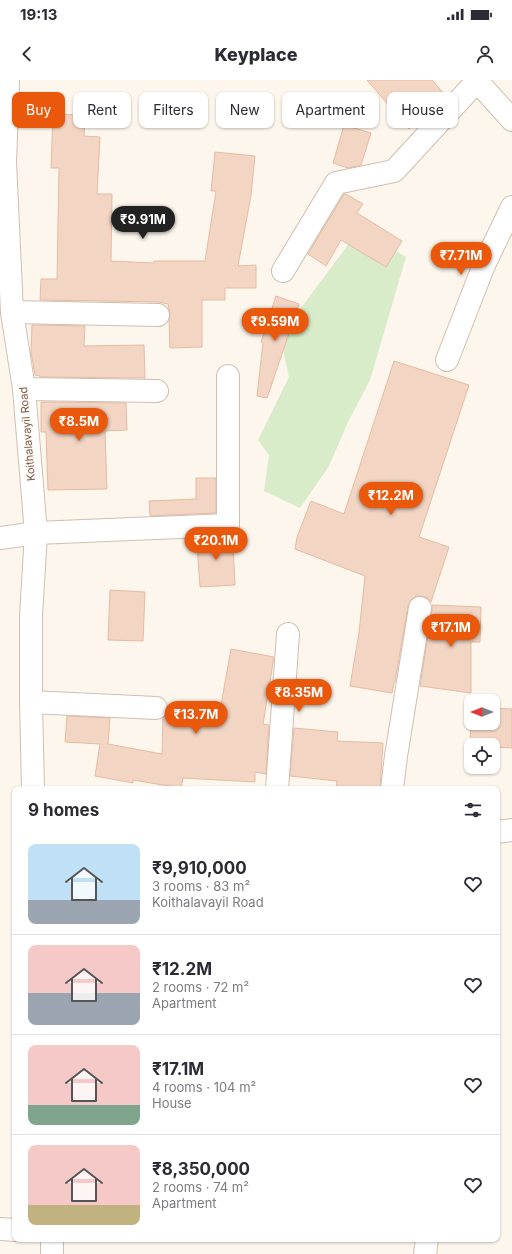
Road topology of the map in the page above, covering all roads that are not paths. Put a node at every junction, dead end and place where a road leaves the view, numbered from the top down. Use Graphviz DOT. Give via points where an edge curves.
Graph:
graph roads {
  1 [pos="8,80"];
  2 [pos="477,80"];
  3 [pos="512,120"];
  4 [pos="2,162"];
  5 [pos="512,207"];
  6 [pos="283,271"];
  7 [pos="12,312"];
  8 [pos="158,315"];
  9 [pos="447,360"];
  10 [pos="228,376"];
  11 [pos="24,389"];
  12 [pos="156,391"];
  13 [pos="36,533"];
  14 [pos="0,538"];
  15 [pos="420,608"];
  16 [pos="288,634"];
  17 [pos="30,702"];
  18 [pos="156,708"];
  19 [pos="33,786"];
  20 [pos="277,786"];
  21 [pos="392,786"];
  22 [pos="512,830"];
  23 [pos="500,832"];
  24 [pos="0,1229"];
  25 [pos="12,1230"];
  26 [pos="52,1242"];
  27 [pos="427,1242"];
  28 [pos="52,1254"];
  29 [pos="425,1254"];
  1 -- 4 [label="street, Koithalavayil Road"];
  2 -- 3 [label="street"];
  2 -- 6 [label="street" via="394,171 336,183"];
  4 -- 7 [label="street, Koithalavayil Road"];
  5 -- 9 [label="street" via="484,265"];
  7 -- 8 [label="street"];
  7 -- 11 [label="street, Koithalavayil Road"];
  10 -- 13 [label="street" via="228,525"];
  11 -- 12 [label="street"];
  11 -- 13 [label="street, Koithalavayil Road"];
  13 -- 14 [label="street"];
  13 -- 17 [label="street, Koithalavayil Road" via="31,616"];
  15 -- 21 [label="street"];
  16 -- 20 [label="street"];
  17 -- 18 [label="street"];
  17 -- 19 [label="street, Koithalavayil Road"];
  22 -- 23 [label="street"];
  24 -- 25 [label="street"];
  26 -- 28 [label="street"];
  27 -- 29 [label="street"];
}
